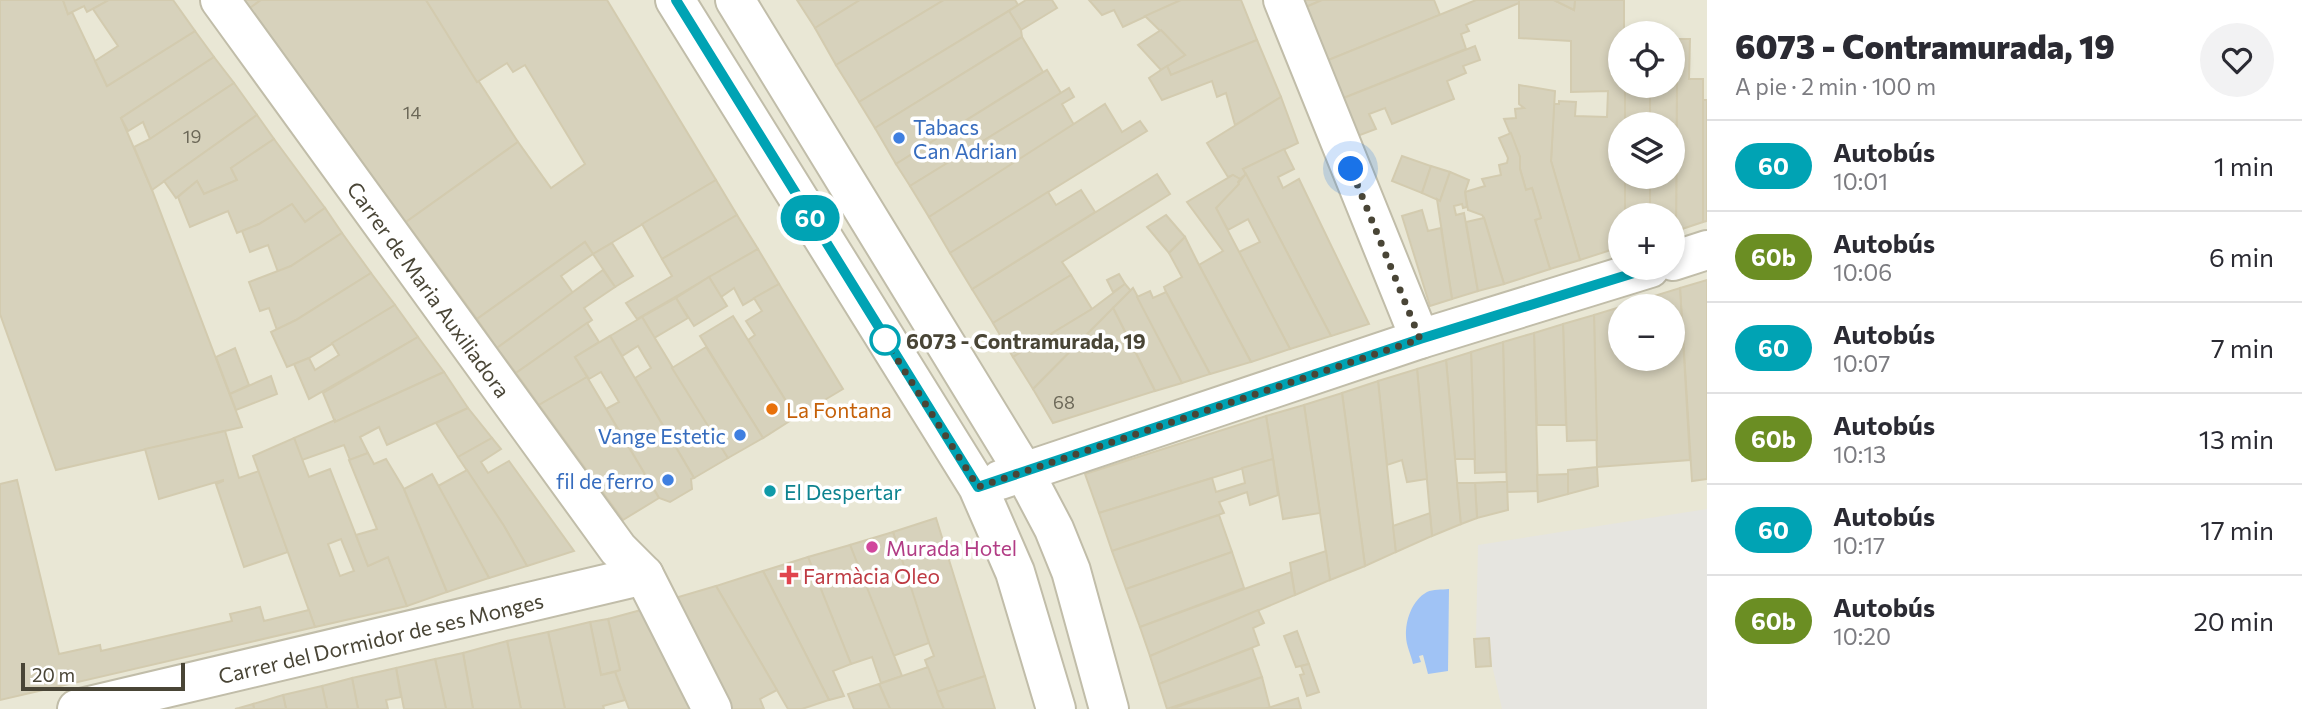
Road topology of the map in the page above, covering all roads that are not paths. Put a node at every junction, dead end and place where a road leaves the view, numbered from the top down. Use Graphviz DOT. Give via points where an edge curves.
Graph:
graph roads {
  1 [pos="220,0"];
  2 [pos="676,0"];
  3 [pos="735,0"];
  4 [pos="1283,0"];
  5 [pos="1707,250"];
  6 [pos="1685,257"];
  7 [pos="1611,280"];
  8 [pos="1420,339"];
  9 [pos="1024,472"];
  10 [pos="978,487"];
  11 [pos="644,575"];
  12 [pos="77,709"];
  13 [pos="712,709"];
  14 [pos="1056,709"];
  15 [pos="1109,709"];
  1 -- 11 [label="street, Carrer de Maria Auxiliadora" via="618,549"];
  2 -- 10 [label="street"];
  3 -- 9 [label="street"];
  4 -- 8 [label="street"];
  5 -- 6 [label="street"];
  7 -- 8 [label="street"];
  8 -- 9 [label="street"];
  9 -- 10 [label="street"];
  9 -- 15 [label="street" via="1071,571"];
  10 -- 14 [label="street" via="1015,572"];
  11 -- 12 [label="street, Carrer del Dormidor de ses Monges"];
  11 -- 13 [label="street, Carrer de Maria Auxiliadora"];
}
